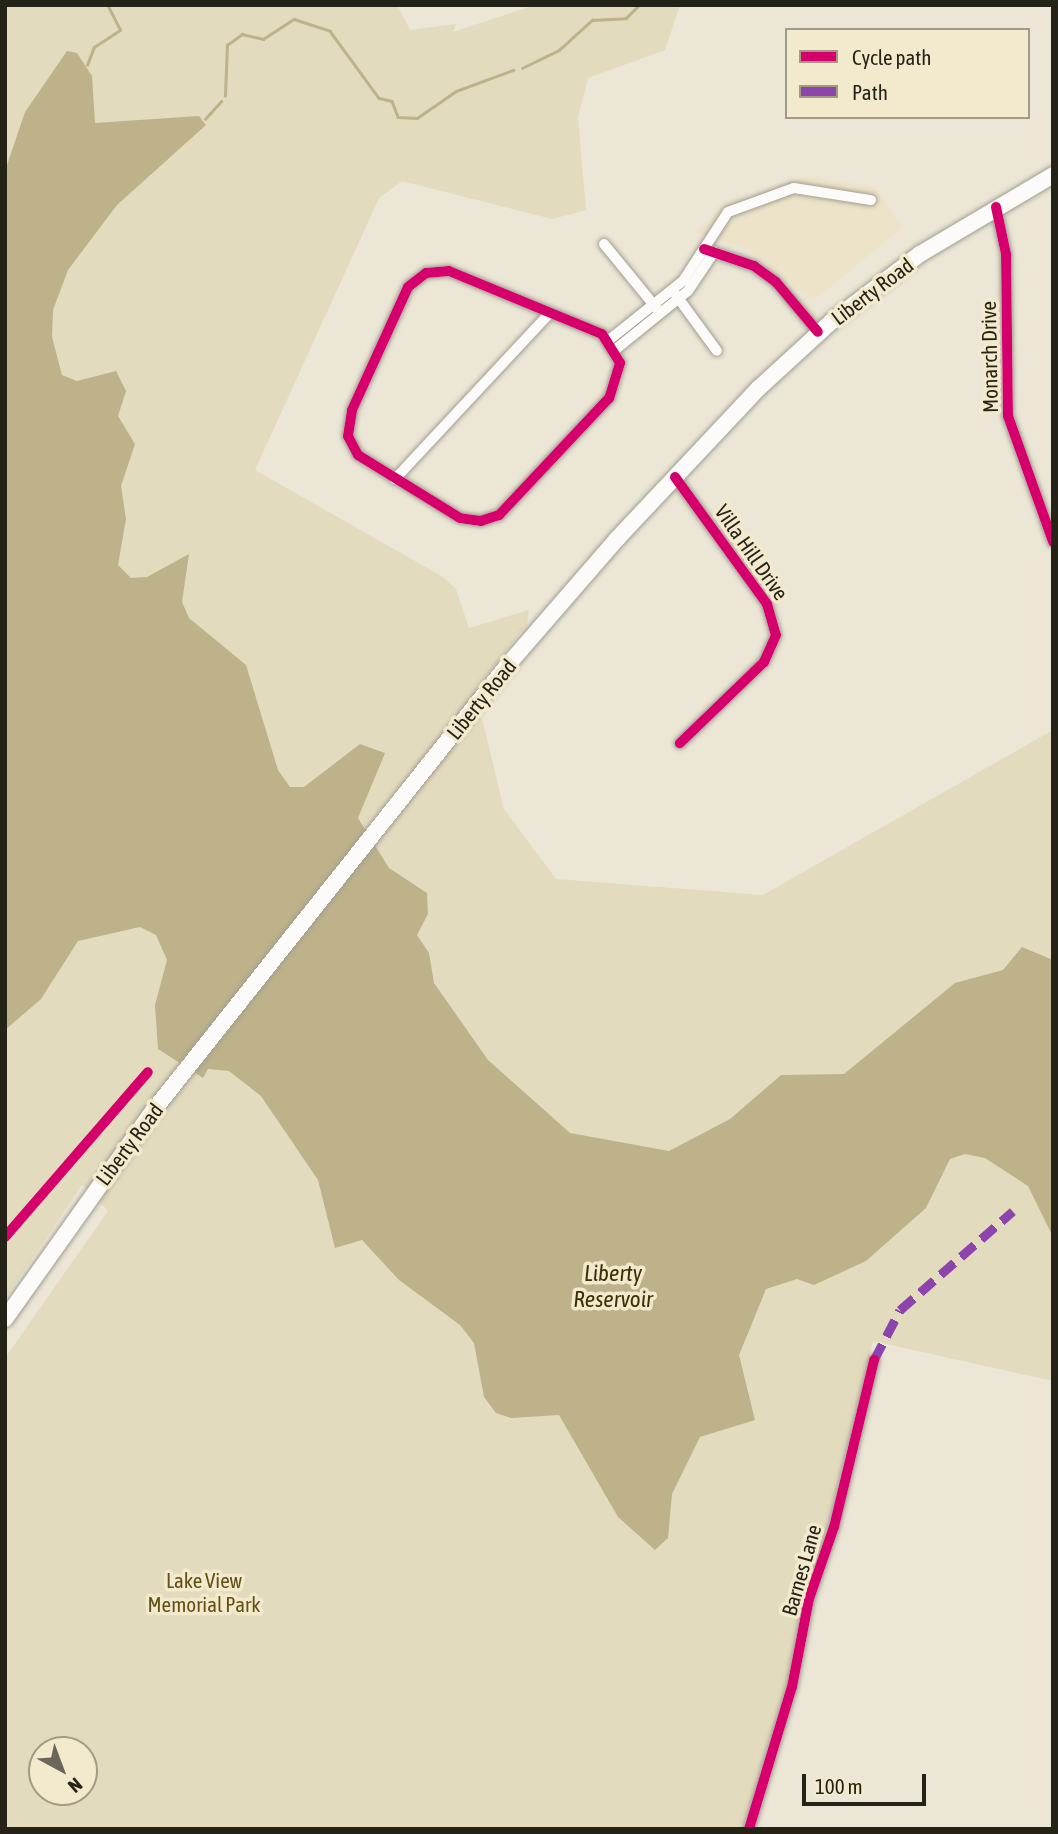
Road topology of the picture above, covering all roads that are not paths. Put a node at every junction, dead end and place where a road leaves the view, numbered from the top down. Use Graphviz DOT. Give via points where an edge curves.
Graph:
graph roads {
  1 [pos="1053,175"];
  2 [pos="871,200"];
  3 [pos="996,207"];
  4 [pos="604,244"];
  5 [pos="709,251"];
  6 [pos="675,288"];
  7 [pos="677,301"];
  8 [pos="657,309"];
  9 [pos="550,313"];
  10 [pos="818,332"];
  11 [pos="609,340"];
  12 [pos="616,349"];
  13 [pos="717,351"];
  14 [pos="674,477"];
  15 [pos="395,479"];
  16 [pos="1053,542"];
  17 [pos="680,743"];
  18 [pos="5,1319"];
  19 [pos="874,1360"];
  20 [pos="749,1829"];
  1 -- 3 [label="main road, Liberty Road"];
  2 -- 5 [label="street" via="817,187 785,191 728,212"];
  3 -- 10 [label="main road, Liberty Road" via="911,261"];
  3 -- 16 [label="street, Monarch Drive" via="1006,254 1008,416"];
  4 -- 8 [label="street"];
  5 -- 6 [label="street"];
  5 -- 7 [label="street"];
  5 -- 10 [label="street" via="776,282"];
  6 -- 7 [label="street"];
  6 -- 8 [label="street"];
  7 -- 8 [label="street"];
  7 -- 13 [label="street"];
  8 -- 11 [label="street"];
  8 -- 12 [label="street"];
  9 -- 11 [label="street"];
  9 -- 15 [label="street"];
  9 -- 15 [label="street" via="449,271 426,273 408,287 347,423 358,456"];
  10 -- 14 [label="main road, Liberty Road"];
  11 -- 12 [label="street"];
  12 -- 15 [label="street" via="620,376 610,398 499,515 460,519"];
  14 -- 17 [label="street, Villa Hill Drive" via="767,604 776,635 764,662"];
  14 -- 18 [label="main road, Liberty Road" via="558,604 383,821 153,1111"];
  19 -- 20 [label="street, Barnes Lane" via="834,1527 809,1599 792,1687"];
}
